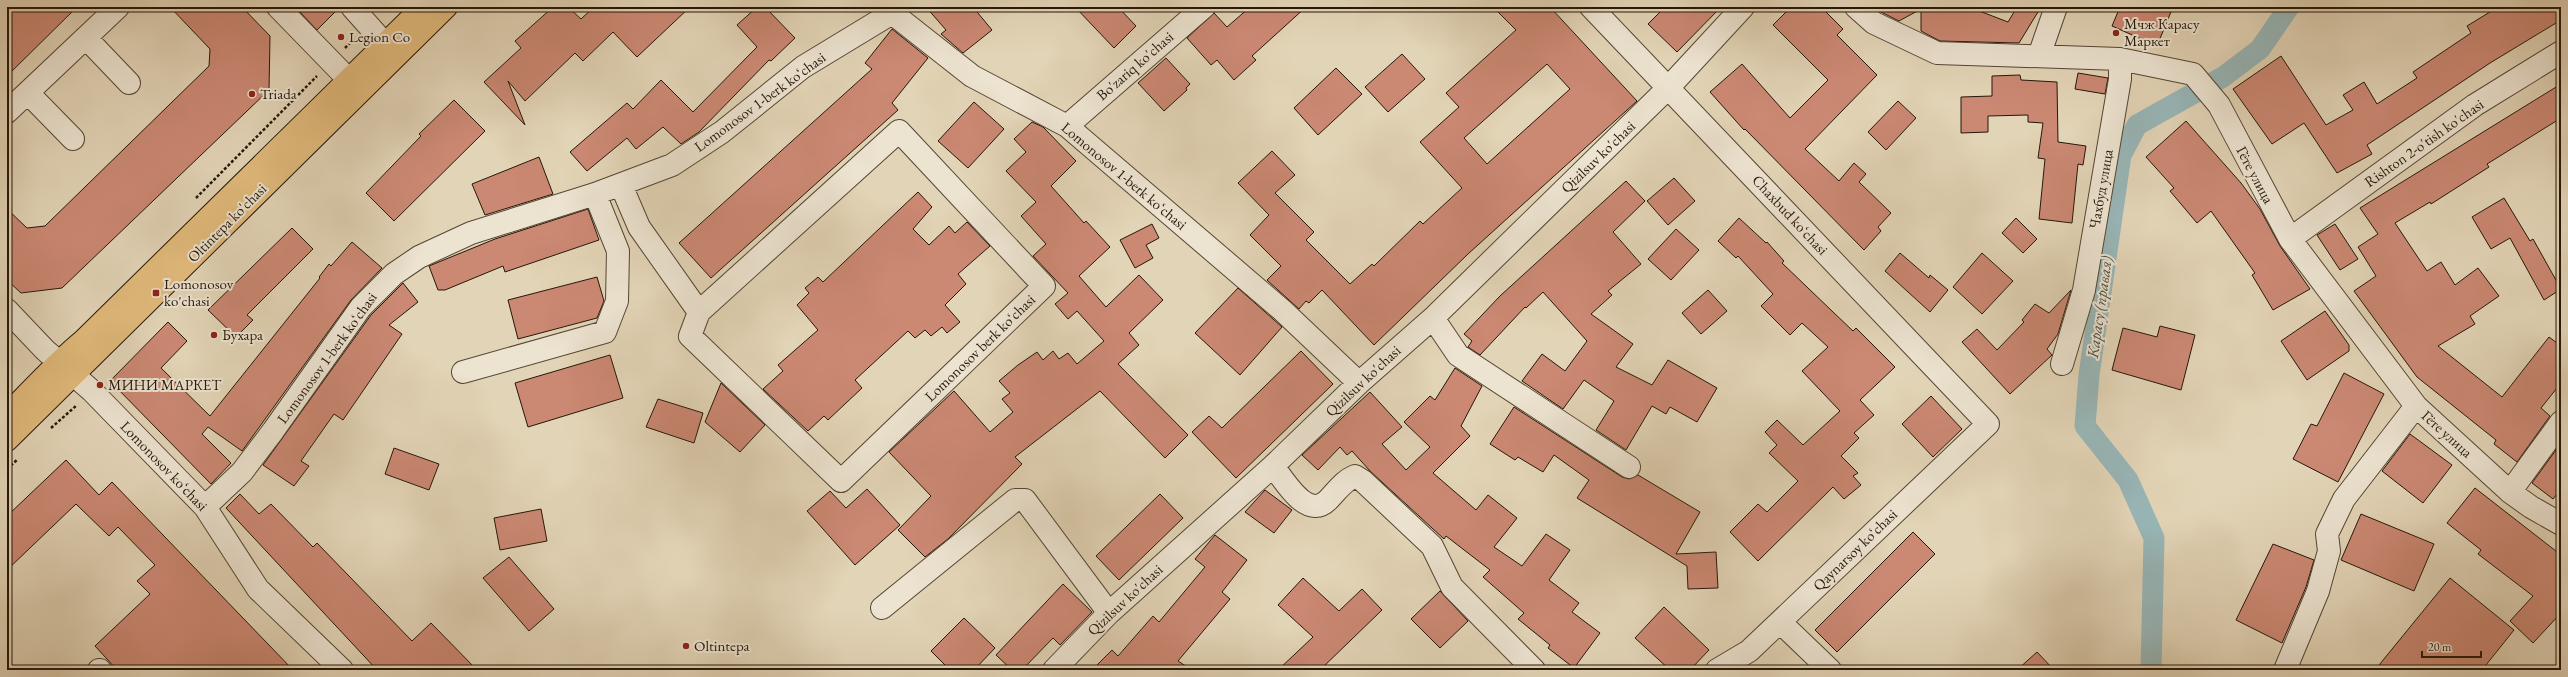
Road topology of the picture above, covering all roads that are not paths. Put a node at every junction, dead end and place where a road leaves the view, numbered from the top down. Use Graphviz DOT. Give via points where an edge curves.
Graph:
graph roads {
  1 [pos="118,7"];
  2 [pos="278,7"];
  3 [pos="352,7"];
  4 [pos="423,7"];
  5 [pos="446,7"];
  6 [pos="1204,7"];
  7 [pos="1591,7"];
  8 [pos="1744,7"];
  9 [pos="1856,7"];
  10 [pos="2056,7"];
  11 [pos="892,10"];
  12 [pos="86,38"];
  13 [pos="385,44"];
  14 [pos="2561,52"];
  15 [pos="2039,56"];
  16 [pos="2120,59"];
  17 [pos="349,80"];
  18 [pos="129,82"];
  19 [pos="1669,88"];
  20 [pos="28,93"];
  21 [pos="7,112"];
  22 [pos="1067,126"];
  23 [pos="73,139"];
  24 [pos="621,185"];
  25 [pos="595,194"];
  26 [pos="2290,239"];
  27 [pos="7,310"];
  28 [pos="699,312"];
  29 [pos="1433,318"];
  30 [pos="59,361"];
  31 [pos="2062,364"];
  32 [pos="463,372"];
  33 [pos="75,375"];
  34 [pos="1359,383"];
  35 [pos="2416,406"];
  36 [pos="7,415"];
  37 [pos="2561,422"];
  38 [pos="1988,424"];
  39 [pos="7,440"];
  40 [pos="1273,466"];
  41 [pos="1629,467"];
  42 [pos="2510,492"];
  43 [pos="205,507"];
  44 [pos="2561,524"];
  45 [pos="882,608"];
  46 [pos="1109,613"];
  47 [pos="1780,622"];
  48 [pos="342,670"];
  49 [pos="1054,670"];
  50 [pos="1534,670"];
  51 [pos="1717,670"];
  52 [pos="1830,670"];
  53 [pos="2285,670"];
  1 -- 12 [label="street"];
  2 -- 17 [label="street"];
  3 -- 13 [label="street"];
  4 -- 13 [label="main road, Oltintepa ko'chasi"];
  5 -- 33 [label="main road, Oltintepa ko'chasi"];
  6 -- 22 [label="street, Bo'zariq ko'chasi"];
  7 -- 19 [label="street, Chaxbud koʻchasi"];
  8 -- 19 [label="street, Qizilsuv ko'chasi"];
  9 -- 15 [label="street, Гёте улица" via="1874,22 1937,52"];
  10 -- 15 [label="street"];
  11 -- 22 [label="street, Lomonosov 1-berk koʻchasi" via="972,76"];
  11 -- 24 [label="street, Lomonosov 1-berk koʻchasi" via="803,67 722,132 672,165"];
  12 -- 18 [label="street"];
  12 -- 20 [label="street"];
  13 -- 17 [label="main road, Oltintepa ko'chasi"];
  14 -- 26 [label="street, Rishton 2-o'tish ko'chasi" via="2475,105"];
  15 -- 16 [label="street, Гёте улица"];
  16 -- 26 [label="street, Гёте улица" via="2193,74 2219,105"];
  16 -- 31 [label="street, Чахбуд улица" via="2120,79 2084,290"];
  17 -- 30 [label="main road, Oltintepa ko'chasi" via="83,341"];
  19 -- 29 [label="street, Qizilsuv ko'chasi"];
  19 -- 38 [label="street, Chaxbud koʻchasi"];
  20 -- 21 [label="street"];
  20 -- 23 [label="street"];
  22 -- 34 [label="street, Lomonosov 1-berk koʻchasi" via="1282,310"];
  24 -- 25 [label="street, Lomonosov 1-berk koʻchasi"];
  24 -- 28 [label="street" via="639,227"];
  25 -- 32 [label="street" via="618,251 617,301 605,332"];
  25 -- 43 [label="street, Lomonosov 1-berk koʻchasi" via="471,233 419,257 394,274 361,307 242,472"];
  26 -- 35 [label="street, Гёте улица"];
  27 -- 30 [label="street"];
  28 -- 28 [label="street, Lomonosov berk koʻchasi" via="899,131 1044,286 841,481 690,336"];
  29 -- 34 [label="street, Qizilsuv ko'chasi"];
  29 -- 41 [label="street" via="1458,355"];
  30 -- 33 [label="street, Lomonosov koʻchasi"];
  30 -- 36 [label="main road, Oltintepa ko'chasi"];
  33 -- 39 [label="main road, Oltintepa ko'chasi"];
  33 -- 43 [label="street, Lomonosov koʻchasi"];
  34 -- 40 [label="street, Qizilsuv ko'chasi"];
  35 -- 42 [label="street, Гёте улица"];
  35 -- 53 [label="street" via="2344,499 2328,534 2329,551 2318,591"];
  37 -- 42 [label="street"];
  38 -- 47 [label="street, Qaynarsoy koʻchasi"];
  40 -- 46 [label="street, Qizilsuv ko'chasi"];
  40 -- 50 [label="street" via="1305,505 1314,507 1326,502 1347,479 1355,476 1363,481 1432,546 1452,587"];
  42 -- 44 [label="street, Гёте улица"];
  43 -- 48 [label="street, Lomonosov koʻchasi" via="258,589"];
  45 -- 46 [label="street" via="1015,500 1020,499 1025,500"];
  46 -- 49 [label="street, Qizilsuv ko'chasi"];
  47 -- 51 [label="street, Qaynarsoy koʻchasi" via="1749,651"];
  47 -- 52 [label="street"];
}
